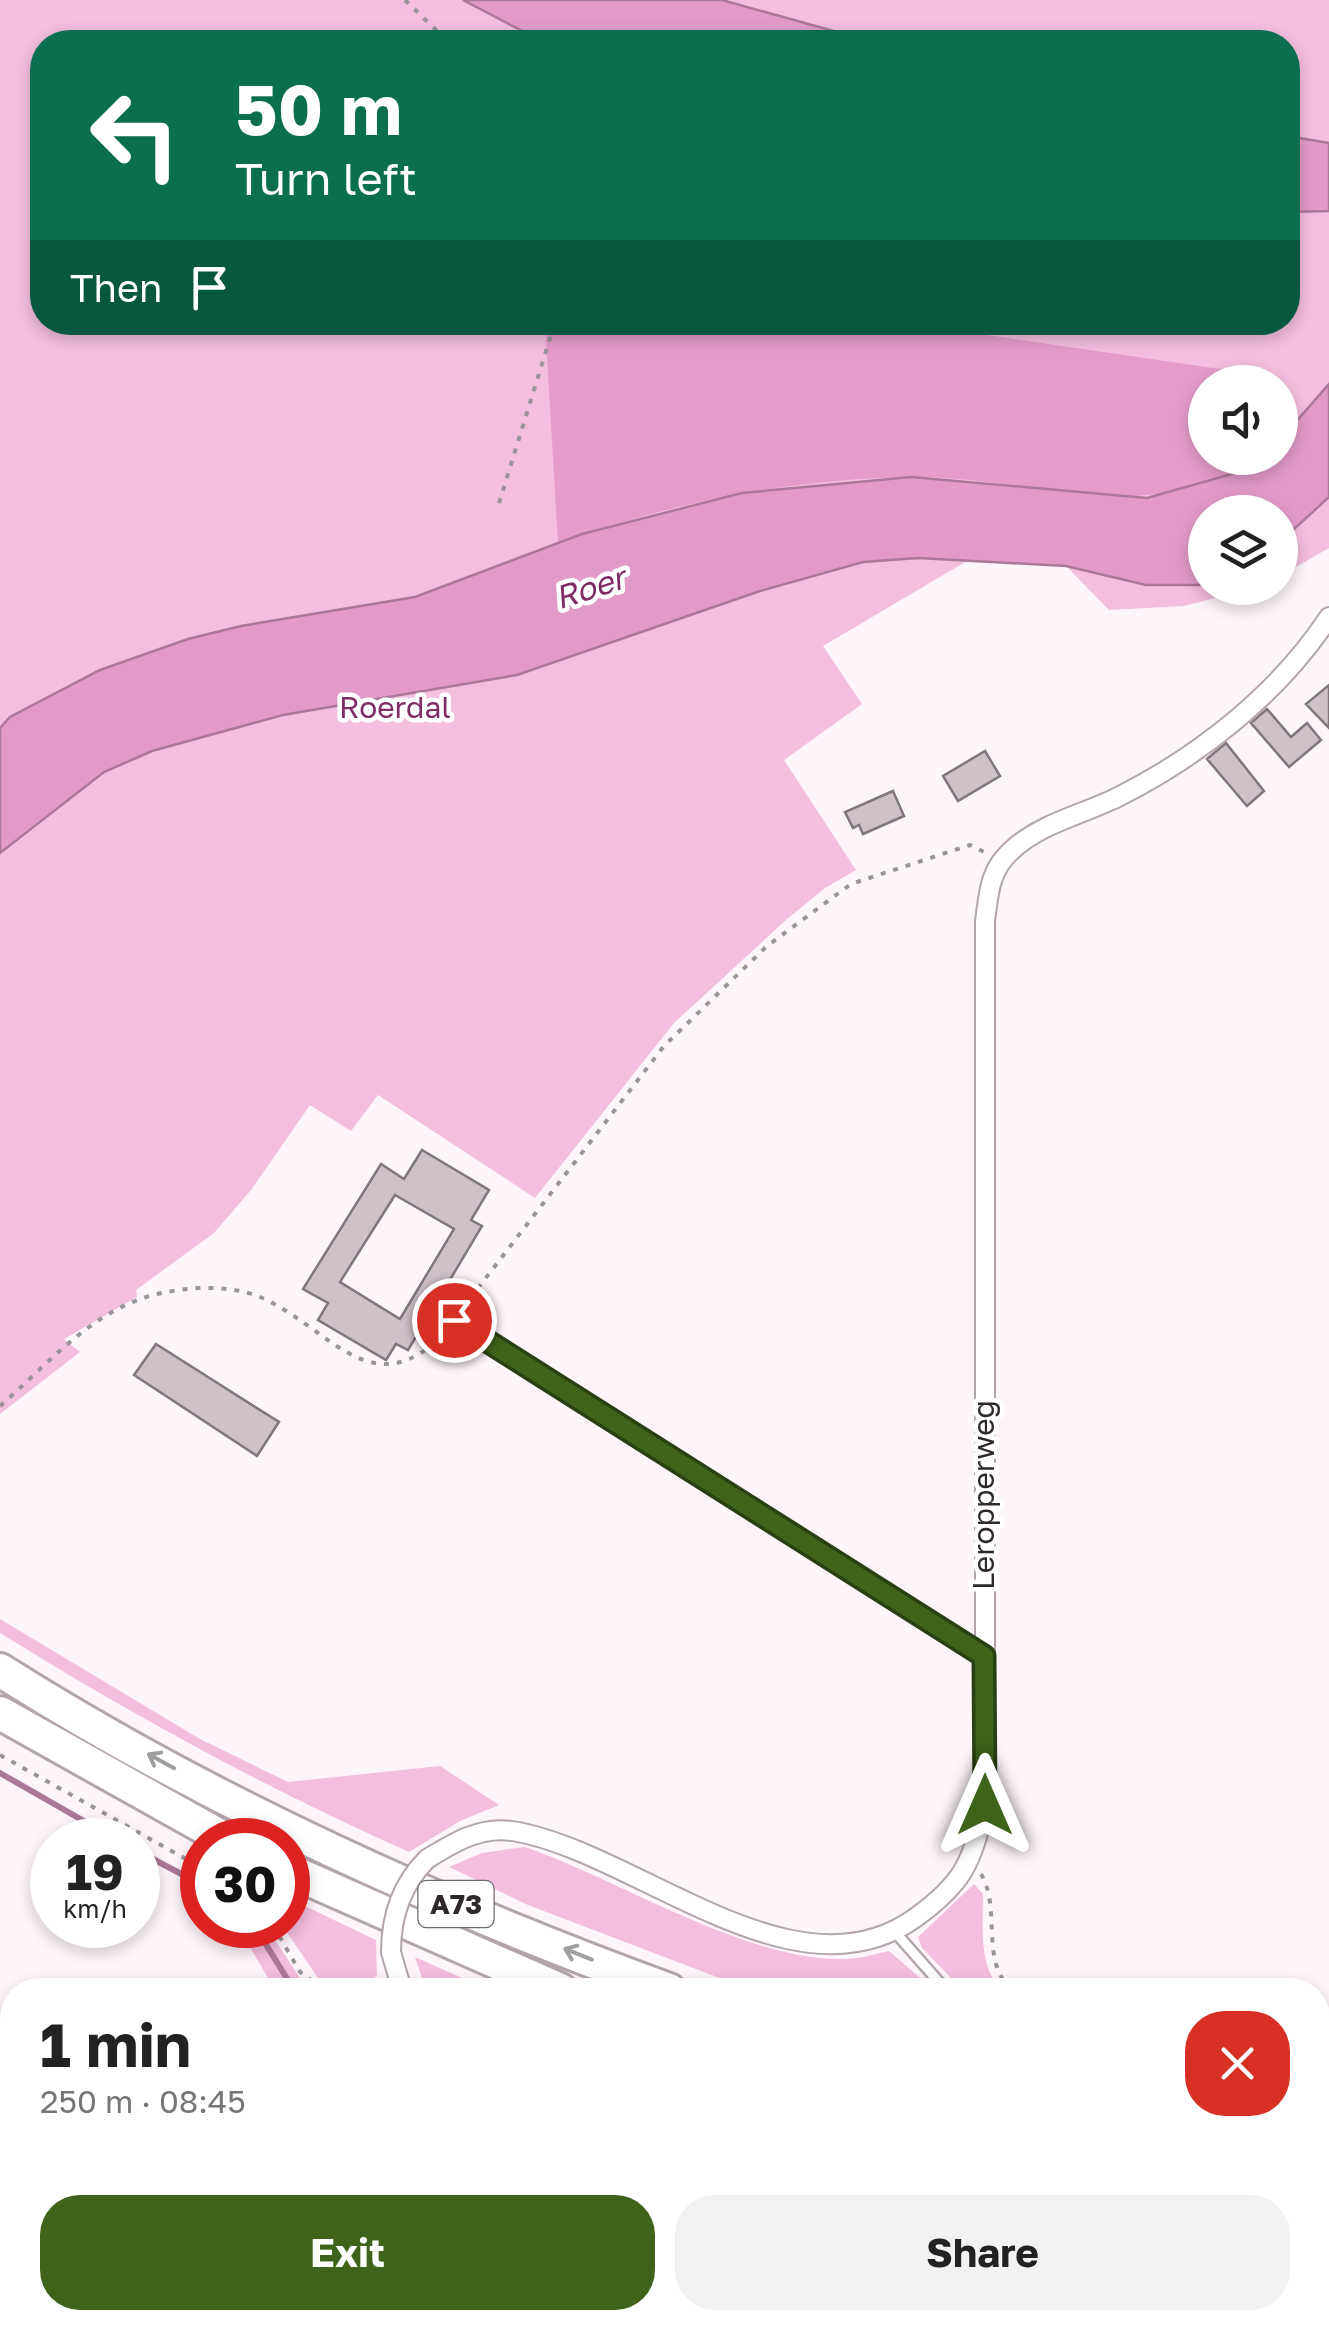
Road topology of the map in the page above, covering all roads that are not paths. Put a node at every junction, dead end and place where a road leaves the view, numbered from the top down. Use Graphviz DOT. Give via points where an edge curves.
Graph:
graph roads {
  1 [pos="1329,617"];
  2 [pos="454,1320"];
  3 [pos="984,1656"];
  4 [pos="0,1670"];
  5 [pos="0,1714"];
  6 [pos="187,1818"];
  7 [pos="310,1880"];
  8 [pos="895,1932"];
  9 [pos="399,1978"];
  10 [pos="533,1978"];
  11 [pos="639,1978"];
  12 [pos="935,1978"];
  1 -- 3 [label="street, Leropperweg" via="1285,674 1189,754 1120,796 1028,837 992,874 985,921"];
  2 -- 3 [label="lane"];
  3 -- 8 [label="street, Leropperweg" via="985,1805 972,1860 933,1904"];
  11 -- 4 [label="highway, A73, one-way" via="329,1847"];
  5 -- 6 [label="highway"];
  7 -- 10 [label="highway, A73"];
  8 -- 9 [label="street, Leropperweg, bridge" via="852,1944 795,1940 739,1923 578,1853 512,1831 480,1832 427,1859 403,1892 392,1929"];
  8 -- 12 [label="lane"];
}
